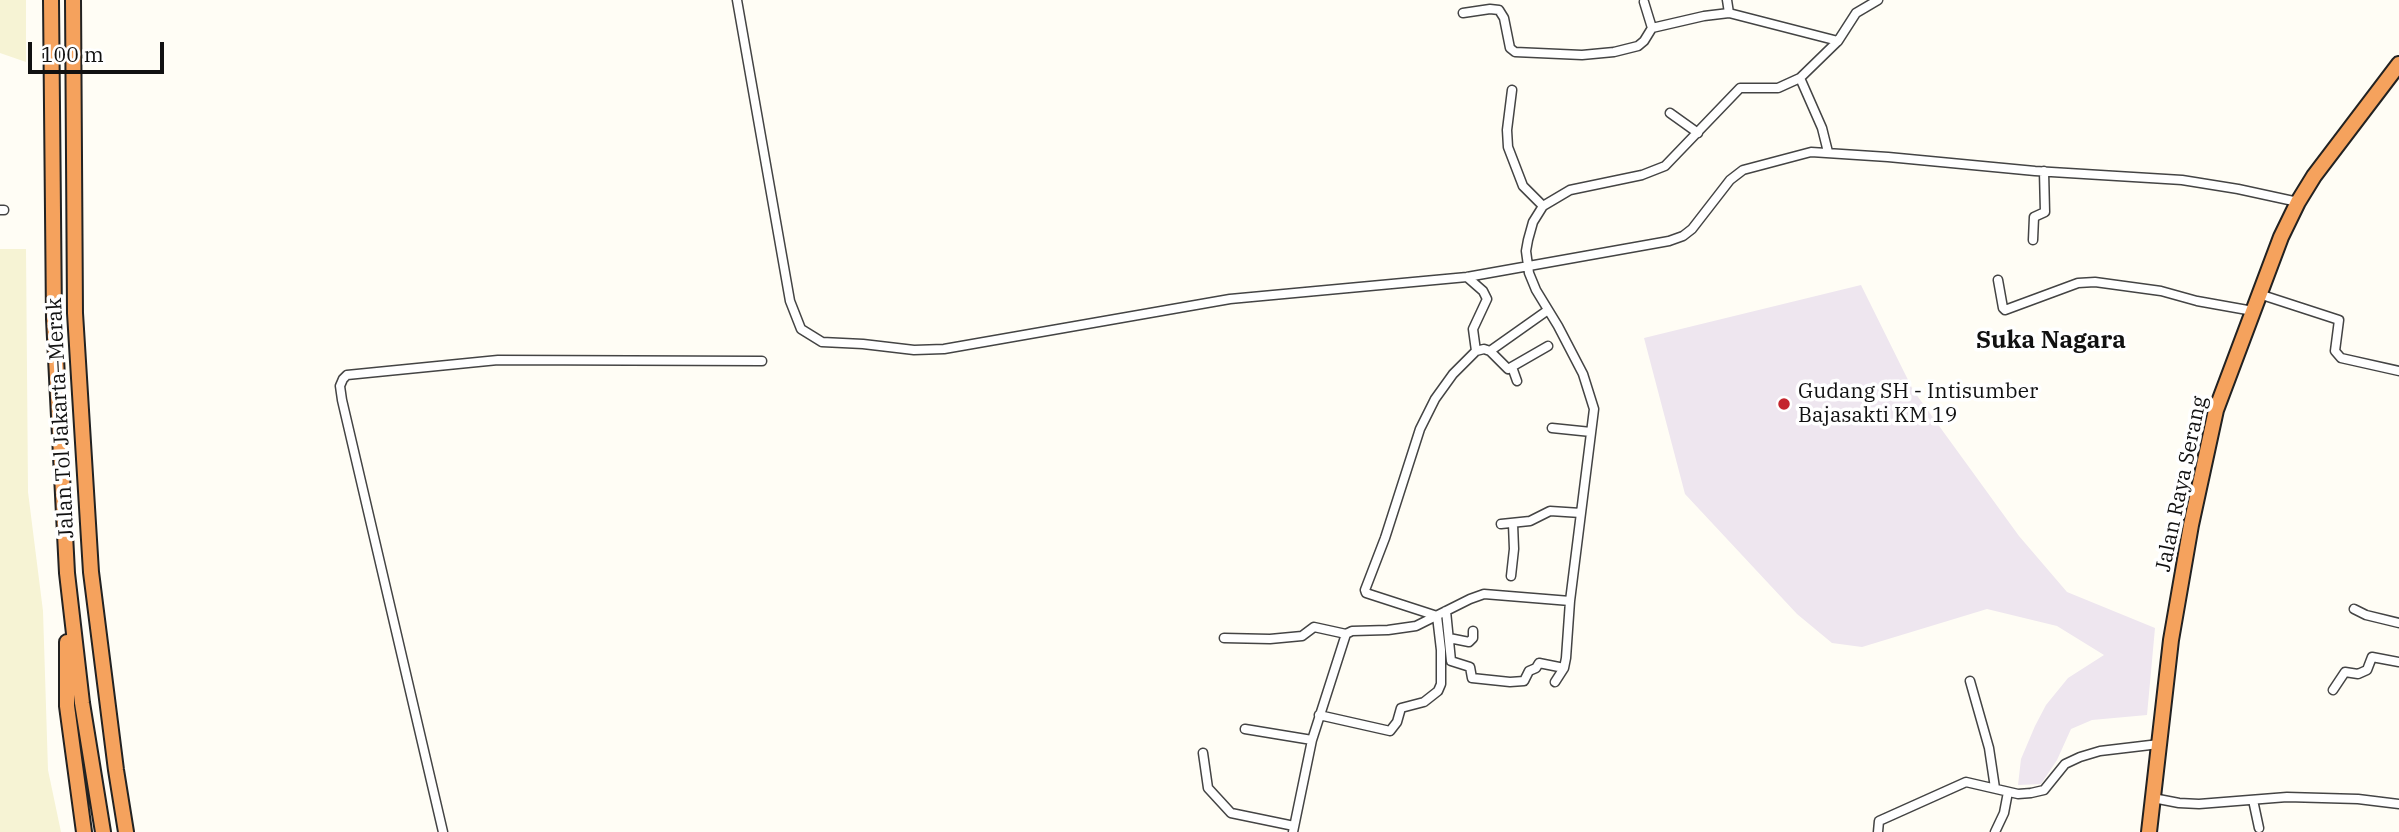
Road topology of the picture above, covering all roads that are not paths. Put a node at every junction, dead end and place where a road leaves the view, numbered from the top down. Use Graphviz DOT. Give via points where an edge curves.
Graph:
graph roads {
  1 [pos="51,0"];
  2 [pos="73,0"];
  3 [pos="737,0"];
  4 [pos="1727,0"];
  5 [pos="1878,0"];
  6 [pos="1644,2"];
  7 [pos="1463,13"];
  8 [pos="1729,13"];
  9 [pos="1653,28"];
  10 [pos="1838,41"];
  11 [pos="2399,64"];
  12 [pos="1800,78"];
  13 [pos="1512,90"];
  14 [pos="1670,113"];
  15 [pos="1698,133"];
  16 [pos="1828,152"];
  17 [pos="2044,171"];
  18 [pos="2298,202"];
  19 [pos="1543,206"];
  20 [pos="2034,240"];
  21 [pos="1528,267"];
  22 [pos="1467,277"];
  23 [pos="1998,279"];
  24 [pos="2259,294"];
  25 [pos="1548,310"];
  26 [pos="2253,311"];
  27 [pos="1548,346"];
  28 [pos="1476,351"];
  29 [pos="1490,351"];
  30 [pos="762,361"];
  31 [pos="1512,368"];
  32 [pos="2399,371"];
  33 [pos="1517,382"];
  34 [pos="1552,428"];
  35 [pos="1591,432"];
  36 [pos="1581,513"];
  37 [pos="1501,524"];
  38 [pos="1513,524"];
  39 [pos="67,573"];
  40 [pos="1511,576"];
  41 [pos="1570,601"];
  42 [pos="2354,609"];
  43 [pos="1446,611"];
  44 [pos="1437,616"];
  45 [pos="2399,623"];
  46 [pos="1473,631"];
  47 [pos="1346,634"];
  48 [pos="1224,638"];
  49 [pos="1449,638"];
  50 [pos="2399,662"];
  51 [pos="1564,668"];
  52 [pos="1970,681"];
  53 [pos="1555,682"];
  54 [pos="2333,690"];
  55 [pos="1319,715"];
  56 [pos="1245,729"];
  57 [pos="1312,740"];
  58 [pos="2159,744"];
  59 [pos="1203,753"];
  60 [pos="116,770"];
  61 [pos="1995,789"];
  62 [pos="2008,792"];
  63 [pos="2153,798"];
  64 [pos="2253,800"];
  65 [pos="2399,804"];
  66 [pos="2259,828"];
  67 [pos="1293,829"];
  68 [pos="84,832"];
  69 [pos="103,832"];
  70 [pos="127,832"];
  71 [pos="135,832"];
  72 [pos="443,832"];
  73 [pos="1878,832"];
  74 [pos="1995,832"];
  75 [pos="2149,832"];
  1 -- 39 [label="highway, Jalan Tol Jakarta–Merak" via="54,319"];
  2 -- 60 [label="highway, Jalan Tol Jakarta–Merak" via="75,313 91,572"];
  3 -- 22 [label="street" via="790,301 801,329 822,342 944,349 1230,299"];
  4 -- 8 [label="street"];
  5 -- 10 [label="street" via="1856,13"];
  6 -- 9 [label="street"];
  7 -- 9 [label="street" via="1499,10 1510,48 1547,55 1625,49 1642,44"];
  8 -- 9 [label="street"];
  8 -- 10 [label="street"];
  10 -- 12 [label="street"];
  11 -- 18 [label="highway, Jalan Raya Serang"];
  12 -- 15 [label="street" via="1778,88 1740,88"];
  12 -- 16 [label="street"];
  13 -- 19 [label="street" via="1508,147 1523,186"];
  14 -- 15 [label="street"];
  15 -- 19 [label="street" via="1660,169 1578,188"];
  16 -- 17 [label="street"];
  16 -- 21 [label="street" via="1796,155 1743,170 1692,229 1676,239"];
  17 -- 18 [label="street" via="2182,180"];
  17 -- 20 [label="street" via="2045,212 2034,217"];
  18 -- 24 [label="highway, Jalan Raya Serang"];
  19 -- 21 [label="street" via="1528,240"];
  21 -- 22 [label="street"];
  21 -- 25 [label="street"];
  22 -- 28 [label="street" via="1488,299 1473,329"];
  23 -- 26 [label="street" via="2005,310 2078,283 2095,282"];
  24 -- 26 [label="highway, Jalan Raya Serang"];
  24 -- 32 [label="street" via="2339,320 2335,351 2340,358"];
  25 -- 29 [label="street"];
  25 -- 35 [label="street" via="1589,387 1594,409"];
  26 -- 58 [label="highway, Jalan Raya Serang" via="2216,410 2191,525"];
  27 -- 31 [label="street"];
  28 -- 29 [label="street"];
  28 -- 44 [label="street" via="1453,373 1420,429 1365,590"];
  29 -- 31 [label="street" via="1507,369"];
  30 -- 72 [label="street" via="498,360 343,379 342,400"];
  31 -- 33 [label="street"];
  34 -- 35 [label="street"];
  35 -- 36 [label="street"];
  36 -- 38 [label="street" via="1550,511"];
  36 -- 41 [label="street"];
  37 -- 38 [label="street"];
  38 -- 40 [label="street"];
  39 -- 68 [label="highway" via="67,706"];
  39 -- 69 [label="highway, Jalan Tol Jakarta–Merak"];
  41 -- 43 [label="street" via="1484,594"];
  41 -- 51 [label="street"];
  42 -- 45 [label="street"];
  43 -- 44 [label="street"];
  43 -- 49 [label="street"];
  44 -- 47 [label="street" via="1407,628"];
  44 -- 55 [label="street" via="1441,684 1432,698 1401,708 1390,731"];
  46 -- 49 [label="street" via="1469,642"];
  47 -- 48 [label="street" via="1315,626 1302,636"];
  47 -- 55 [label="street"];
  49 -- 51 [label="street" via="1451,661 1470,667 1474,678 1524,681 1539,663"];
  50 -- 54 [label="street" via="2372,657 2367,670 2345,672"];
  51 -- 53 [label="street"];
  52 -- 61 [label="street"];
  55 -- 57 [label="street"];
  56 -- 57 [label="street"];
  57 -- 67 [label="street"];
  58 -- 62 [label="street" via="2080,757 2065,764 2044,790"];
  58 -- 63 [label="highway, Jalan Raya Serang"];
  59 -- 67 [label="street" via="1208,788 1231,813"];
  60 -- 70 [label="highway, Jalan Tol Jakarta–Merak"];
  60 -- 71 [label="highway"];
  61 -- 62 [label="street"];
  61 -- 73 [label="street" via="1966,782 1879,821"];
  62 -- 74 [label="street"];
  63 -- 64 [label="street" via="2189,804"];
  63 -- 75 [label="highway, Jalan Raya Serang"];
  64 -- 65 [label="street" via="2313,797"];
  64 -- 66 [label="street"];
}
